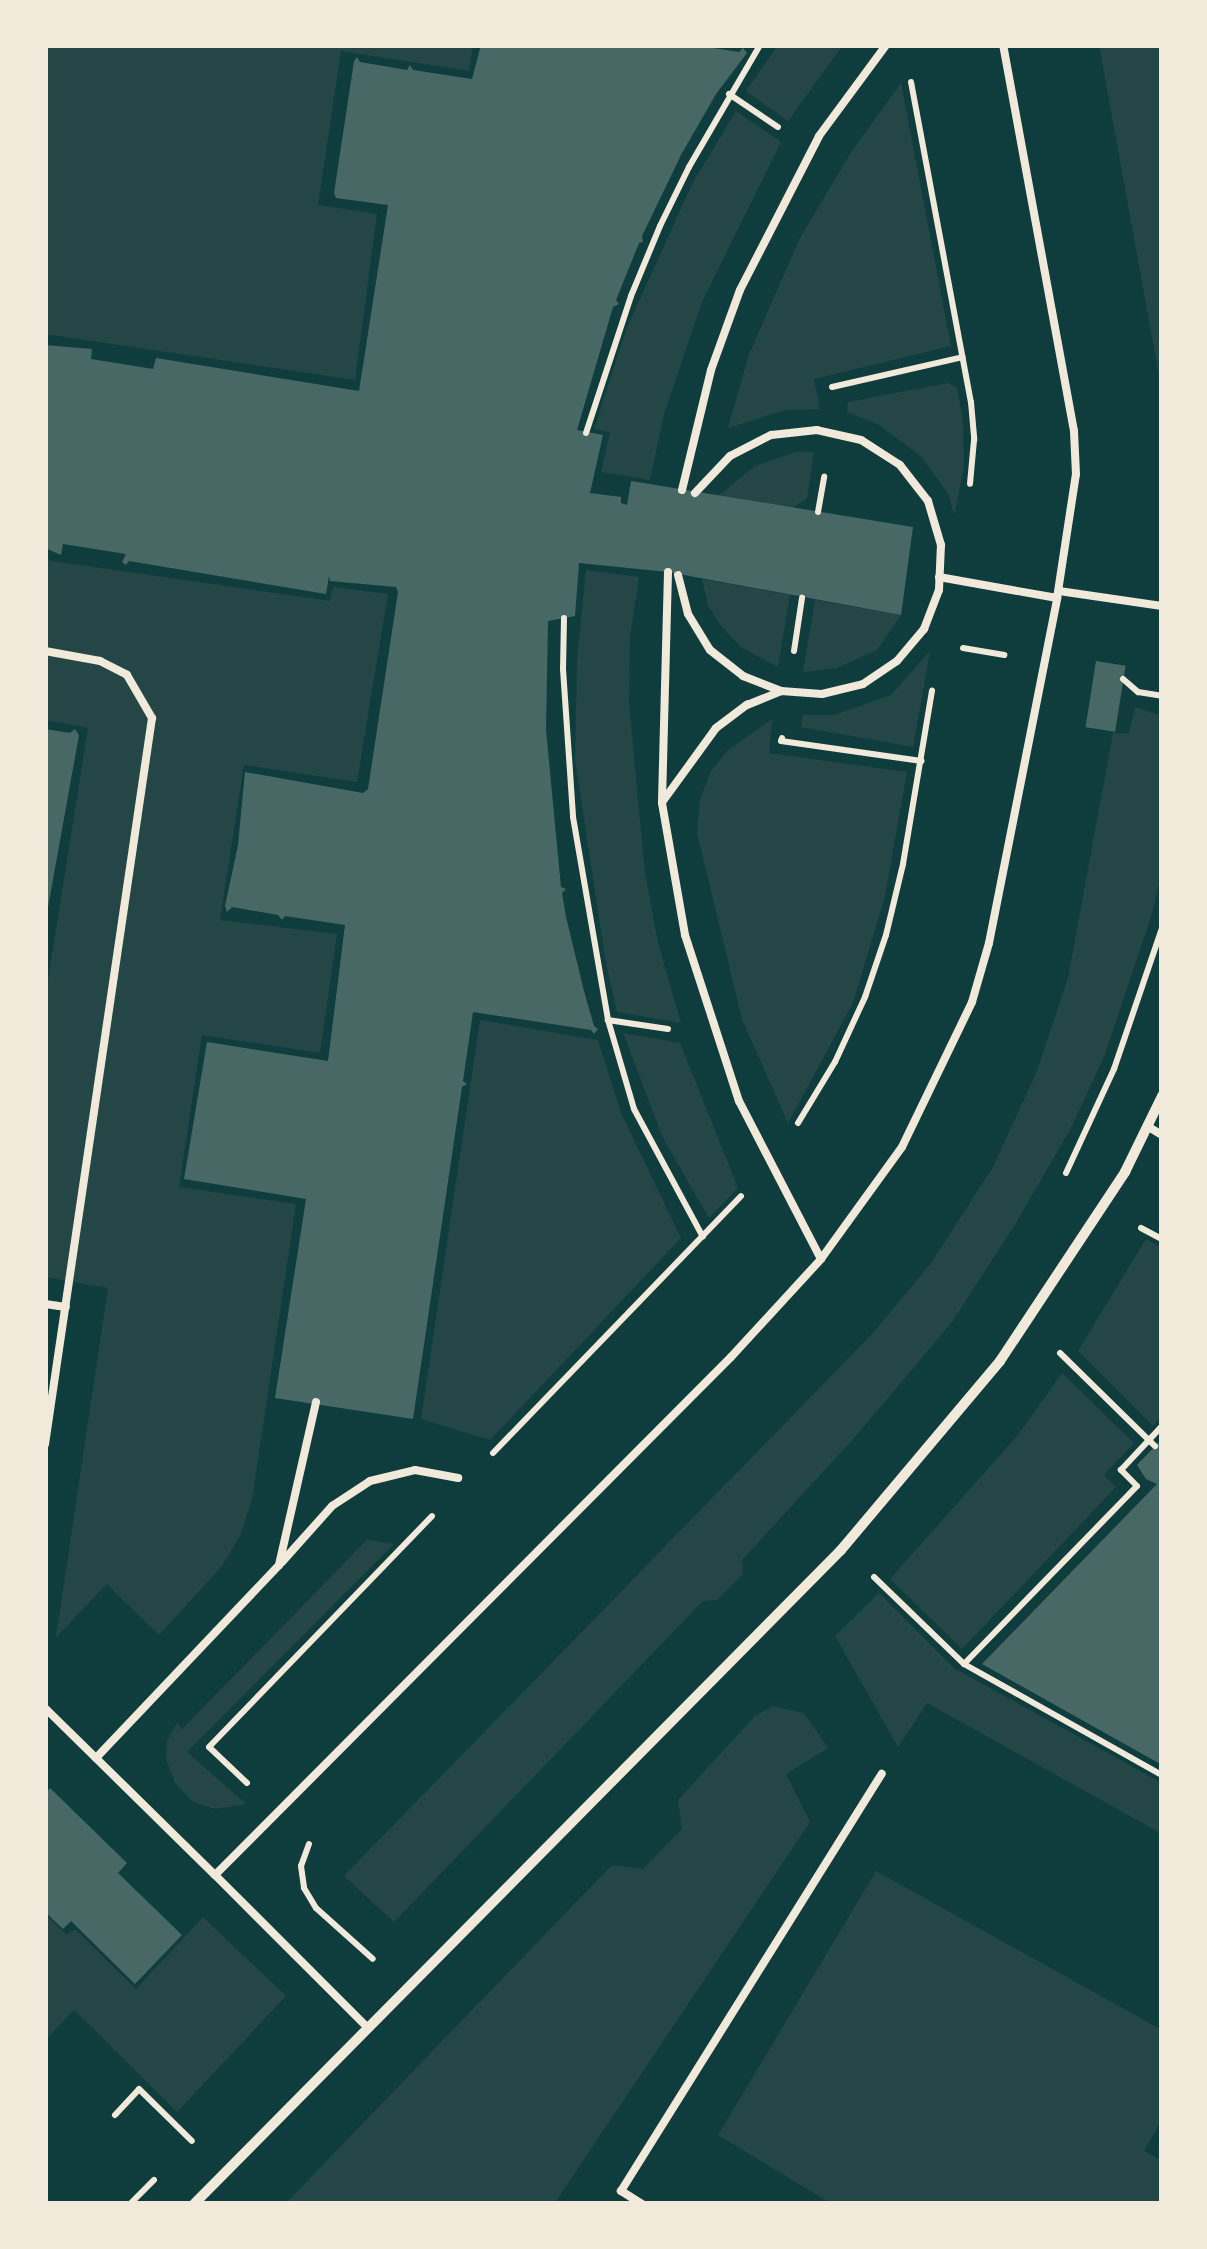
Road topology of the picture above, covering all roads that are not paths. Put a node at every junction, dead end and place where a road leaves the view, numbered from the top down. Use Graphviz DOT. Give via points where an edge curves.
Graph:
graph roads {
  1 [pos="886,45"];
  2 [pos="1002,45"];
  3 [pos="682,490"];
  4 [pos="695,492"];
  5 [pos="939,577"];
  6 [pos="1058,594"];
  7 [pos="1162,606"];
  8 [pos="45,651"];
  9 [pos="780,691"];
  10 [pos="662,803"];
  11 [pos="1162,1096"];
  12 [pos="1147,1126"];
  13 [pos="1162,1135"];
  14 [pos="821,1259"];
  15 [pos="45,1304"];
  16 [pos="66,1307"];
  17 [pos="316,1402"];
  18 [pos="45,1444"];
  19 [pos="458,1478"];
  20 [pos="279,1565"];
  21 [pos="45,1708"];
  22 [pos="96,1758"];
  23 [pos="882,1774"];
  24 [pos="215,1875"];
  25 [pos="368,2028"];
  26 [pos="620,2192"];
  27 [pos="194,2204"];
  28 [pos="613,2204"];
  29 [pos="642,2204"];
  1 -- 3 [label="lane" via="812,150 740,290"];
  2 -- 6 [label="lane" via="1074,431 1076,474"];
  4 -- 5 [label="lane" via="730,456 771,436 817,430 861,440 900,465 928,501 941,545"];
  5 -- 6 [label="lane"];
  5 -- 9 [label="lane" via="924,629 897,661 822,694"];
  6 -- 7 [label="lane"];
  6 -- 14 [label="lane" via="972,1002 902,1148"];
  8 -- 16 [label="lane" via="100,660 127,676 152,718"];
  9 -- 10 [label="lane" via="716,728"];
  9 -- 10 [label="lane" via="742,676 710,650 673,573"];
  10 -- 14 [label="lane" via="685,935 714,1036 739,1100"];
  11 -- 12 [label="street"];
  12 -- 13 [label="lane"];
  12 -- 25 [label="street" via="1125,1172 1000,1361 841,1550"];
  14 -- 24 [label="lane"];
  15 -- 16 [label="lane"];
  16 -- 18 [label="lane"];
  17 -- 20 [label="lane"];
  19 -- 20 [label="lane" via="416,1470 370,1481 332,1506"];
  20 -- 22 [label="lane"];
  21 -- 22 [label="lane"];
  22 -- 24 [label="lane"];
  23 -- 26 [label="lane"];
  24 -- 25 [label="lane"];
  25 -- 27 [label="street"];
  26 -- 28 [label="lane"];
  26 -- 29 [label="lane"];
}
